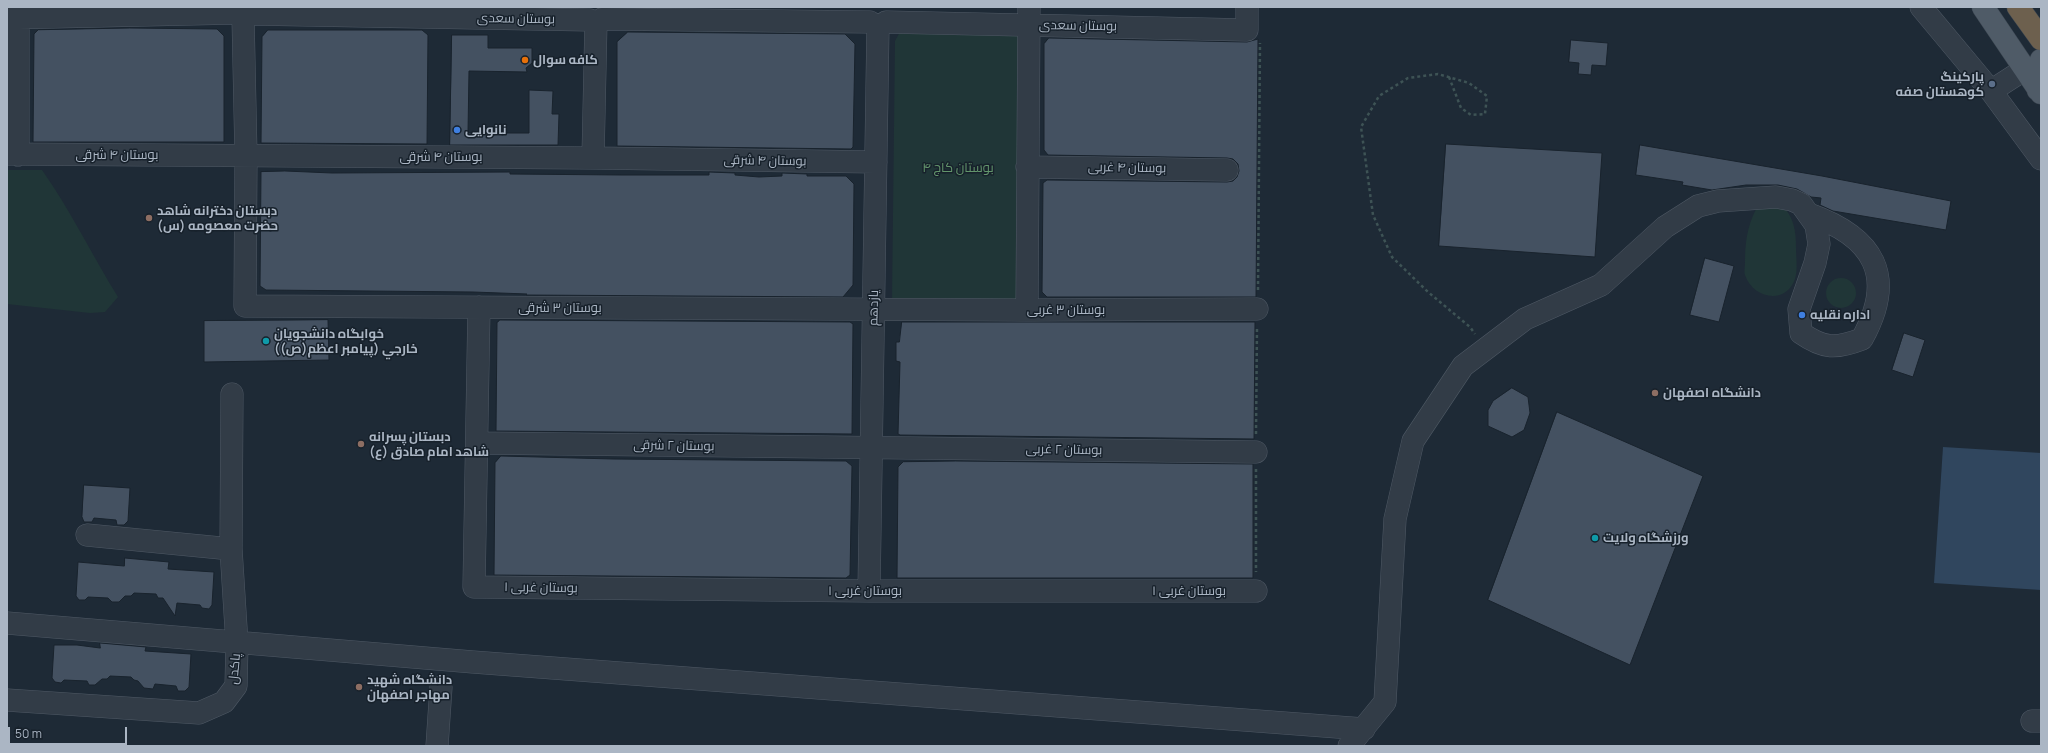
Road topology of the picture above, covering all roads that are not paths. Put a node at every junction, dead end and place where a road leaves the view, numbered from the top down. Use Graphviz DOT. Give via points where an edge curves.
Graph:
graph roads {
  1 [pos="1247,7"];
  2 [pos="1921,7"];
  3 [pos="1983,7"];
  4 [pos="2018,7"];
  5 [pos="243,11"];
  6 [pos="596,15"];
  7 [pos="1030,16"];
  8 [pos="878,17"];
  9 [pos="12,18"];
  10 [pos="2041,39"];
  11 [pos="2033,64"];
  12 [pos="1991,91"];
  13 [pos="2040,91"];
  14 [pos="13,155"];
  15 [pos="246,156"];
  16 [pos="593,158"];
  17 [pos="2041,159"];
  18 [pos="876,162"];
  19 [pos="1027,167"];
  20 [pos="1227,170"];
  21 [pos="1808,214"];
  22 [pos="479,307"];
  23 [pos="874,308"];
  24 [pos="1257,309"];
  25 [pos="1027,310"];
  26 [pos="232,394"];
  27 [pos="477,443"];
  28 [pos="871,448"];
  29 [pos="1256,452"];
  30 [pos="86,536"];
  31 [pos="231,549"];
  32 [pos="869,591"];
  33 [pos="1256,591"];
  34 [pos="7,623"];
  35 [pos="237,644"];
  36 [pos="441,687"];
  37 [pos="7,700"];
  38 [pos="1369,738"];
  39 [pos="437,746"];
  40 [pos="1349,746"];
  1 -- 7 [label="street, بوستان سعدی" via="1247,30"];
  2 -- 12 [label="street"];
  3 -- 11 [label="main road"];
  4 -- 10 [label="highway"];
  5 -- 6 [label="street, بوستان سعدی"];
  5 -- 9 [label="street, بوستان سعدی"];
  5 -- 15 [label="street"];
  6 -- 8 [label="street, بوستان سعدی"];
  6 -- 16 [label="street"];
  7 -- 8 [label="street, بوستان سعدی"];
  7 -- 19 [label="street"];
  8 -- 18 [label="street, یازدهم"];
  9 -- 14 [label="street"];
  11 -- 12 [label="street"];
  11 -- 13 [label="main road"];
  12 -- 17 [label="street"];
  14 -- 15 [label="street, بوستان ۴ شرقی"];
  15 -- 16 [label="street, بوستان ۴ شرقی"];
  15 -- 22 [label="street, بوستان ۳ شرقی" via="245,306"];
  16 -- 18 [label="street, بوستان ۴ شرقی"];
  18 -- 23 [label="street, یازدهم"];
  19 -- 20 [label="street, بوستان ۴ غربی"];
  19 -- 25 [label="street"];
  21 -- 21 [label="street" via="1816,225 1819,244 1799,310 1801,333 1817,344 1842,346 1862,339 1872,321 1878,294 1877,267 1868,251 1850,234 1828,221"];
  21 -- 38 [label="street" via="1801,204 1776,197 1718,201 1698,206 1665,227 1601,285 1525,319 1463,366 1413,441 1395,519 1385,702"];
  22 -- 23 [label="street, بوستان ۳ شرقی"];
  22 -- 27 [label="street"];
  23 -- 25 [label="street, بوستان ۳ غربی"];
  23 -- 28 [label="street, یازدهم"];
  24 -- 25 [label="street, بوستان ۳ غربی"];
  26 -- 31 [label="street"];
  27 -- 28 [label="street, بوستان ۲ شرقی"];
  27 -- 32 [label="street, بوستان غربی ۱" via="474,587"];
  28 -- 29 [label="street, بوستان ۲ غربی"];
  28 -- 32 [label="street, یازدهم"];
  30 -- 31 [label="street"];
  31 -- 35 [label="street"];
  32 -- 33 [label="street, بوستان غربی ۱"];
  34 -- 35 [label="street, پاکدل"];
  35 -- 37 [label="street, پاکدل" via="236,686 224,702 199,713"];
  35 -- 38 [label="street"];
  36 -- 39 [label="street"];
  38 -- 40 [label="street"];
}
